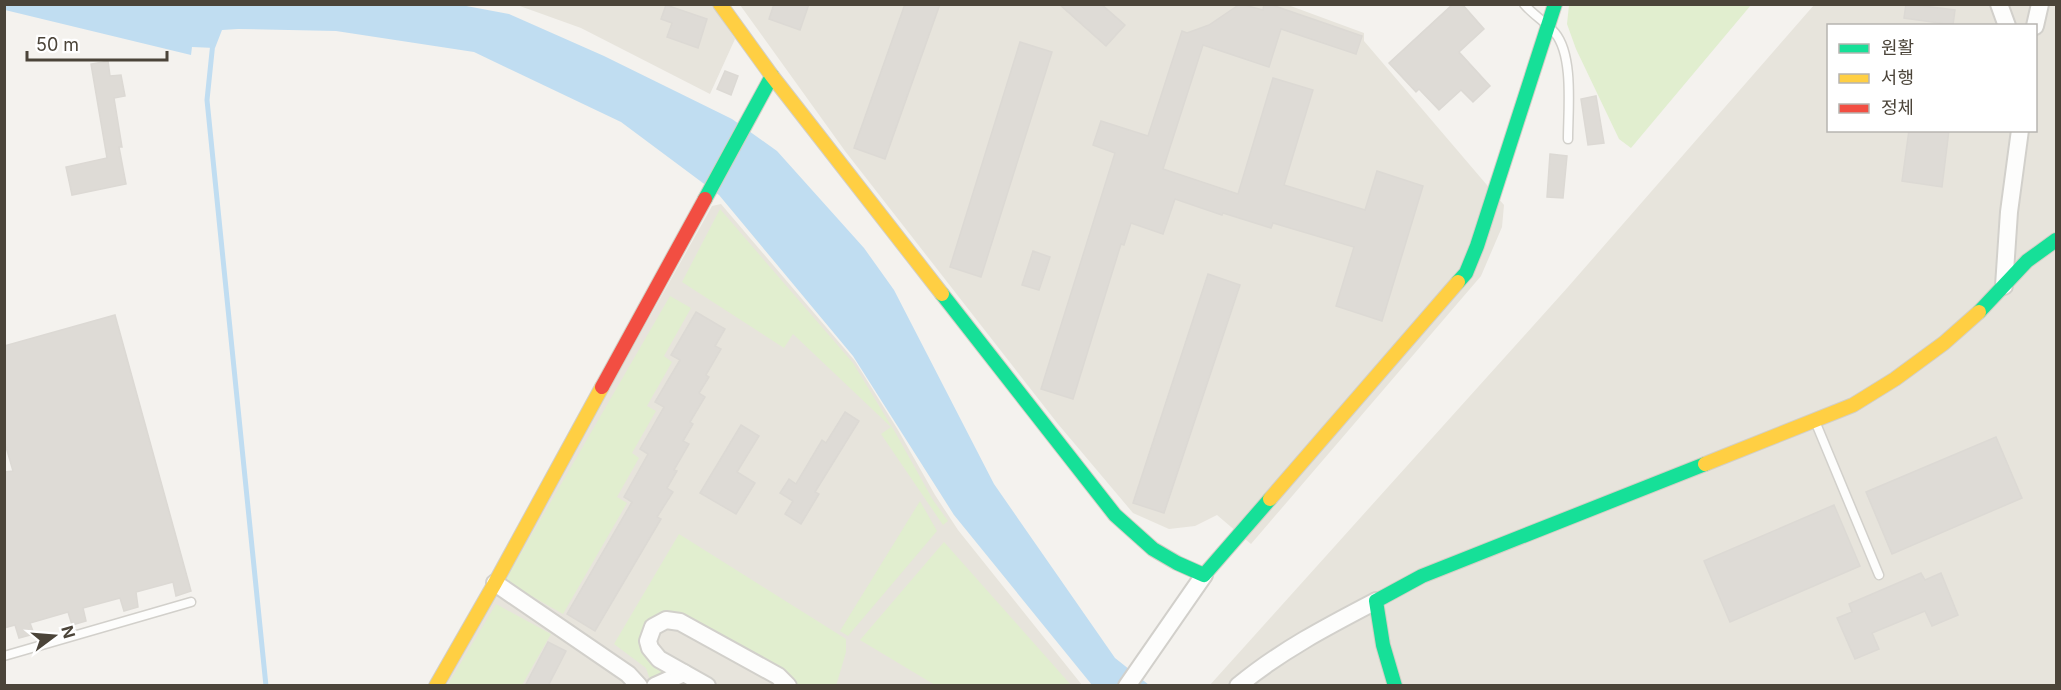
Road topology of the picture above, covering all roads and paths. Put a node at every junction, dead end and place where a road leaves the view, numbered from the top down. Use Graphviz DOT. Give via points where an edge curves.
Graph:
graph roads {
  1 [pos="720,4"];
  2 [pos="1524,4"];
  3 [pos="1554,4"];
  4 [pos="1999,4"];
  5 [pos="2040,4"];
  6 [pos="2006,24"];
  7 [pos="2035,24"];
  8 [pos="1547,25"];
  9 [pos="772,76"];
  10 [pos="2020,132"];
  11 [pos="1568,139"];
  12 [pos="2056,240"];
  13 [pos="2004,286"];
  14 [pos="1815,420"];
  15 [pos="1204,575"];
  16 [pos="1879,575"];
  17 [pos="495,583"];
  18 [pos="1376,601"];
  19 [pos="191,602"];
  20 [pos="4,656"];
  21 [pos="684,673"];
  22 [pos="436,686"];
  23 [pos="639,686"];
  24 [pos="655,686"];
  25 [pos="707,686"];
  26 [pos="788,686"];
  27 [pos="1127,686"];
  28 [pos="1238,686"];
  29 [pos="1395,686"];
  1 -- 9 [label="street"];
  2 -- 8 [label="lane"];
  3 -- 8 [label="street"];
  4 -- 6 [label="street"];
  5 -- 7 [label="street"];
  8 -- 11 [label="lane" via="1557,35 1565,56"];
  8 -- 15 [label="street" via="1466,273"];
  9 -- 15 [label="street" via="1115,515 1154,549"];
  9 -- 17 [label="street"];
  10 -- 13 [label="street"];
  12 -- 13 [label="street" via="2027,261"];
  13 -- 14 [label="street" via="1944,343 1895,379 1853,405"];
  14 -- 16 [label="lane"];
  14 -- 18 [label="street" via="1422,576"];
  15 -- 27 [label="street"];
  17 -- 22 [label="street"];
  17 -- 23 [label="street" via="628,674"];
  18 -- 28 [label="street" via="1276,657"];
  18 -- 29 [label="street"];
  19 -- 20 [label="lane"];
  21 -- 24 [label="street"];
  21 -- 25 [label="street"];
  21 -- 26 [label="street" via="659,659 650,648 649,634 666,620 680,622 778,676"];
}
